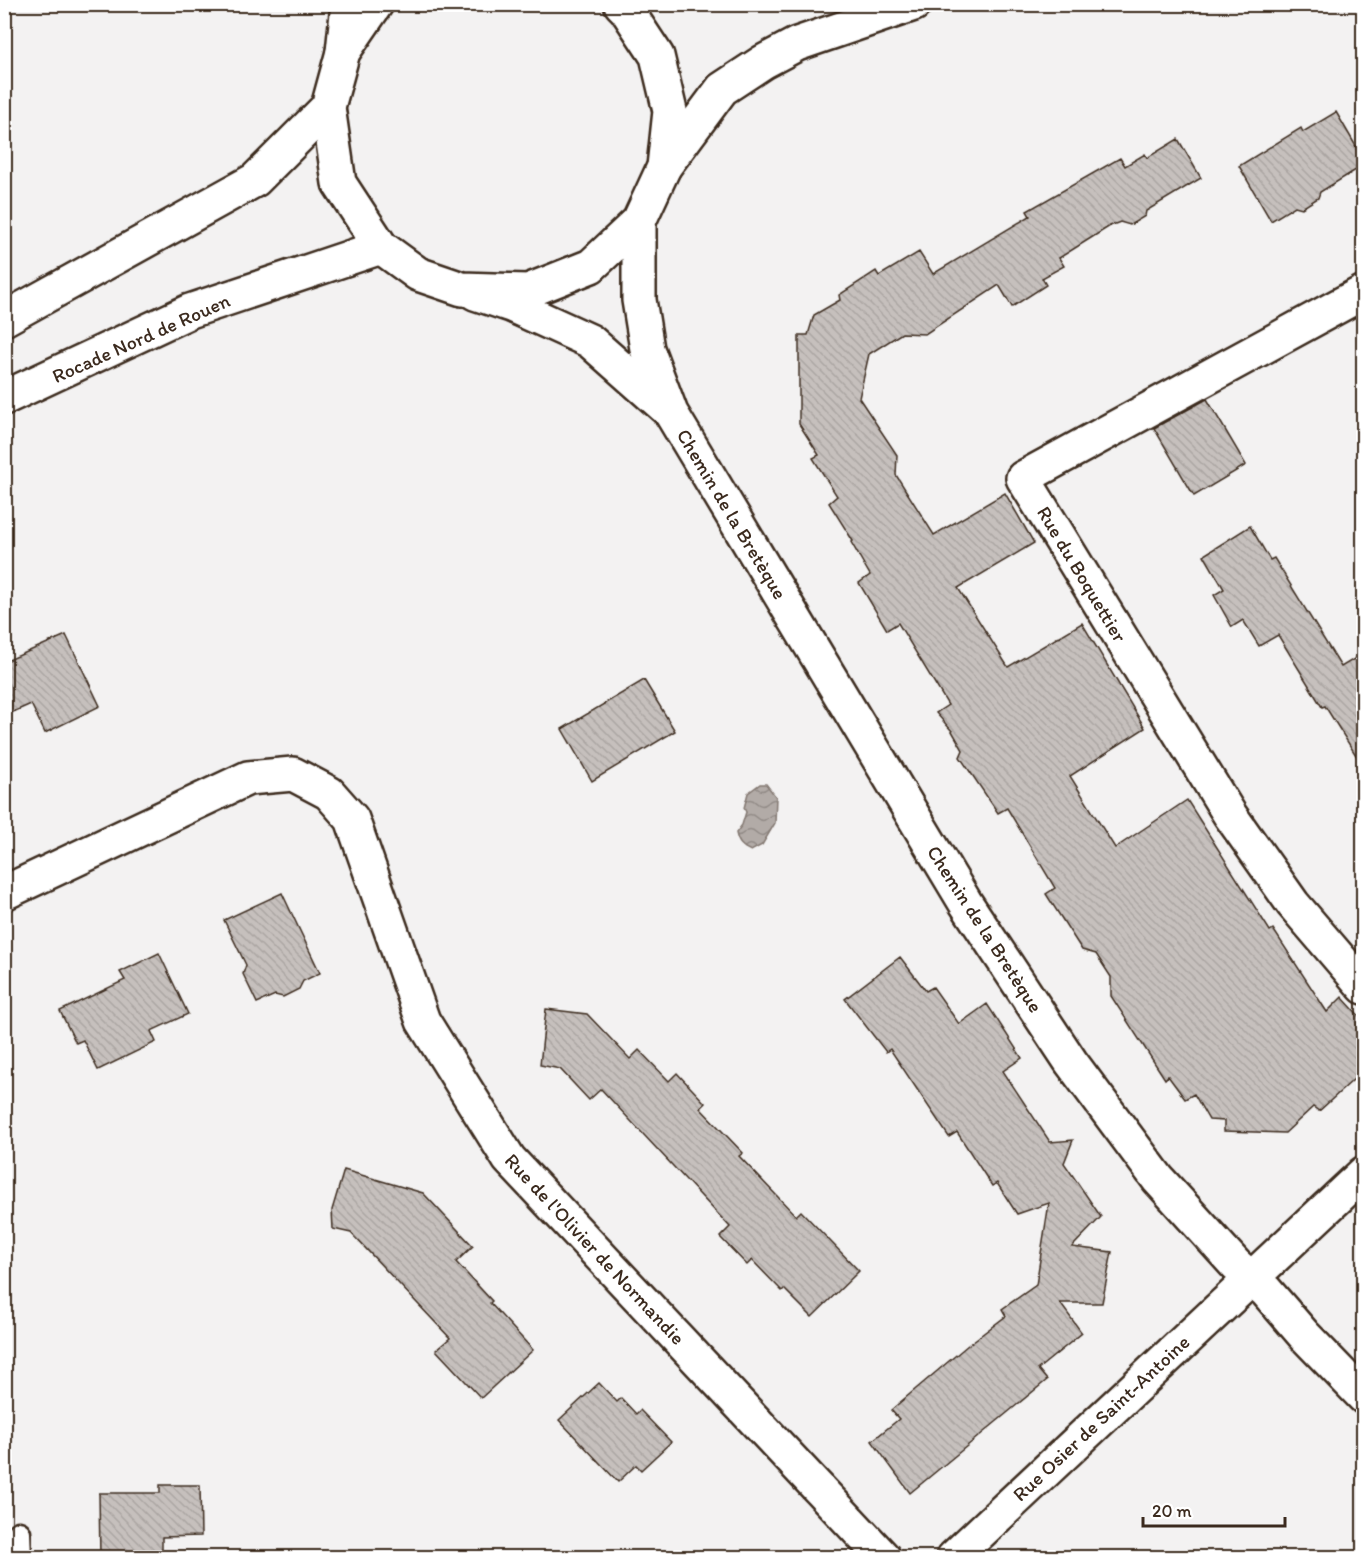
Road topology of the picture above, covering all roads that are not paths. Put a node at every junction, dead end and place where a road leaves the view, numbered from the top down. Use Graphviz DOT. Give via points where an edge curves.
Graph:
graph roads {
  1 [pos="348,4"];
  2 [pos="376,4"];
  3 [pos="621,4"];
  4 [pos="914,4"];
  5 [pos="343,52"];
  6 [pos="328,107"];
  7 [pos="664,167"];
  8 [pos="639,220"];
  9 [pos="381,247"];
  10 [pos="462,289"];
  11 [pos="1364,292"];
  12 [pos="4,319"];
  13 [pos="4,398"];
  14 [pos="670,412"];
  15 [pos="4,893"];
  16 [pos="1364,987"];
  17 [pos="1364,1173"];
  18 [pos="1250,1278"];
  19 [pos="1364,1397"];
  20 [pos="19,1533"];
  21 [pos="20,1557"];
  22 [pos="884,1557"];
  23 [pos="953,1557"];
  1 -- 5 [label="main road"];
  2 -- 5 [label="main road"];
  3 -- 7 [label="main road" via="657,56 669,111"];
  4 -- 7 [label="main road" via="797,44 763,62 722,89"];
  5 -- 6 [label="main road"];
  6 -- 9 [label="main road" via="339,183"];
  6 -- 12 [label="main road" via="255,180"];
  7 -- 8 [label="main road"];
  8 -- 10 [label="main road" via="591,266 528,291"];
  8 -- 14 [label="main road, Chemin de la Bretèque" via="639,300 647,349"];
  9 -- 10 [label="main road, Chemin de la Bretèque" via="418,273"];
  9 -- 13 [label="main road, Rocade Nord de Rouen" via="190,311"];
  10 -- 14 [label="main road, Chemin de la Bretèque" via="512,305 590,341"];
  11 -- 16 [label="main road, Rue du Boquettier" via="1023,478 1230,816 1293,904"];
  14 -- 18 [label="main road, Chemin de la Bretèque" via="965,902 1071,1062 1158,1179"];
  15 -- 22 [label="main road, Rue de l'Olivier de Normandie" via="248,778 293,774 329,793 352,819 423,1021 509,1159"];
  17 -- 18 [label="main road, Rue Osier de Saint-Antoine"];
  18 -- 19 [label="main road, Chemin de la Bretèque"];
  18 -- 23 [label="main road, Rue Osier de Saint-Antoine"];
  20 -- 21 [label="lane"];
}
